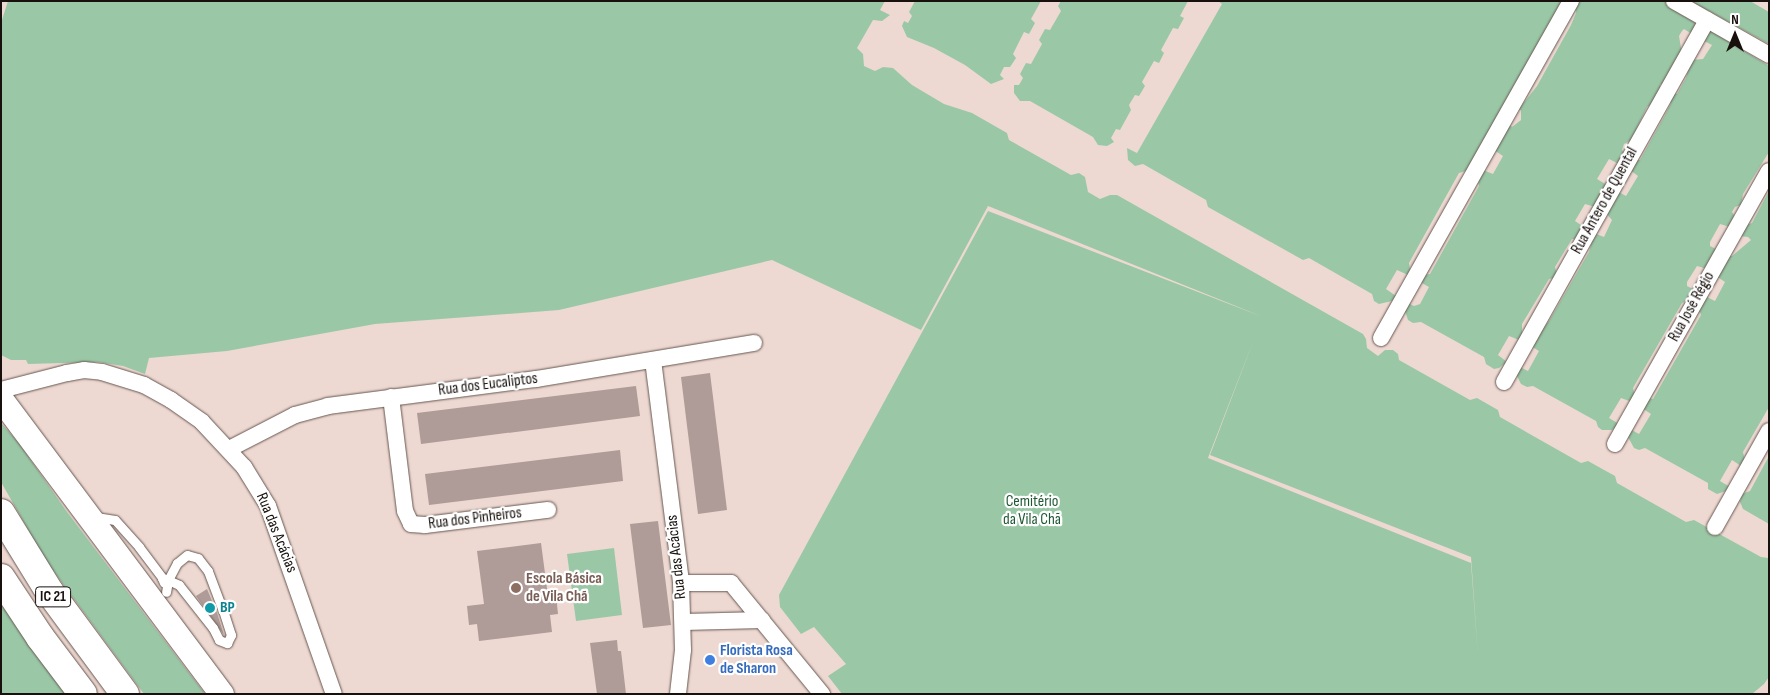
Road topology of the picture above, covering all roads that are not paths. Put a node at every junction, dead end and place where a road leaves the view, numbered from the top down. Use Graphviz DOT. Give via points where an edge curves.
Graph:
graph roads {
  1 [pos="1571,1"];
  2 [pos="1674,1"];
  3 [pos="1707,20"];
  4 [pos="1769,55"];
  5 [pos="1769,171"];
  6 [pos="1381,338"];
  7 [pos="754,343"];
  8 [pos="653,360"];
  9 [pos="1504,382"];
  10 [pos="1,390"];
  11 [pos="391,397"];
  12 [pos="1,399"];
  13 [pos="1769,431"];
  14 [pos="1615,444"];
  15 [pos="229,449"];
  16 [pos="548,510"];
  17 [pos="1,513"];
  18 [pos="89,515"];
  19 [pos="1715,527"];
  20 [pos="1,578"];
  21 [pos="165,579"];
  22 [pos="681,583"];
  23 [pos="162,615"];
  24 [pos="762,620"];
  25 [pos="684,622"];
  26 [pos="83,694"];
  27 [pos="125,694"];
  28 [pos="222,694"];
  29 [pos="334,694"];
  30 [pos="678,694"];
  31 [pos="822,694"];
  1 -- 6 [label="street"];
  2 -- 3 [label="street"];
  3 -- 4 [label="street"];
  3 -- 9 [label="street, Rua Antero de Quental"];
  5 -- 14 [label="street, Rua José Régio"];
  7 -- 8 [label="street, Rua dos Eucaliptos"];
  8 -- 11 [label="street, Rua dos Eucaliptos"];
  8 -- 22 [label="street, Rua das Acácias"];
  10 -- 15 [label="street, Rua das Acácias" via="84,370 123,377 172,400 202,422"];
  11 -- 15 [label="street, Rua dos Eucaliptos" via="294,415"];
  11 -- 16 [label="street, Rua dos Pinheiros" via="405,511 411,524"];
  12 -- 18 [label="main road"];
  13 -- 19 [label="street"];
  15 -- 29 [label="street, Rua das Acácias" via="268,506"];
  17 -- 27 [label="highway, IC 21" via="49,591"];
  18 -- 21 [label="lane" via="115,520"];
  18 -- 23 [label="main road"];
  20 -- 26 [label="highway, IC 21"];
  21 -- 21 [label="lane" via="187,555 198,558 208,571 223,611 231,635 227,643 219,640 179,585"];
  21 -- 23 [label="lane"];
  22 -- 24 [label="street" via="731,583"];
  22 -- 25 [label="street, Rua das Acácias"];
  23 -- 28 [label="main road"];
  24 -- 25 [label="street"];
  24 -- 31 [label="street"];
  25 -- 30 [label="street, Rua das Acácias"];
}
